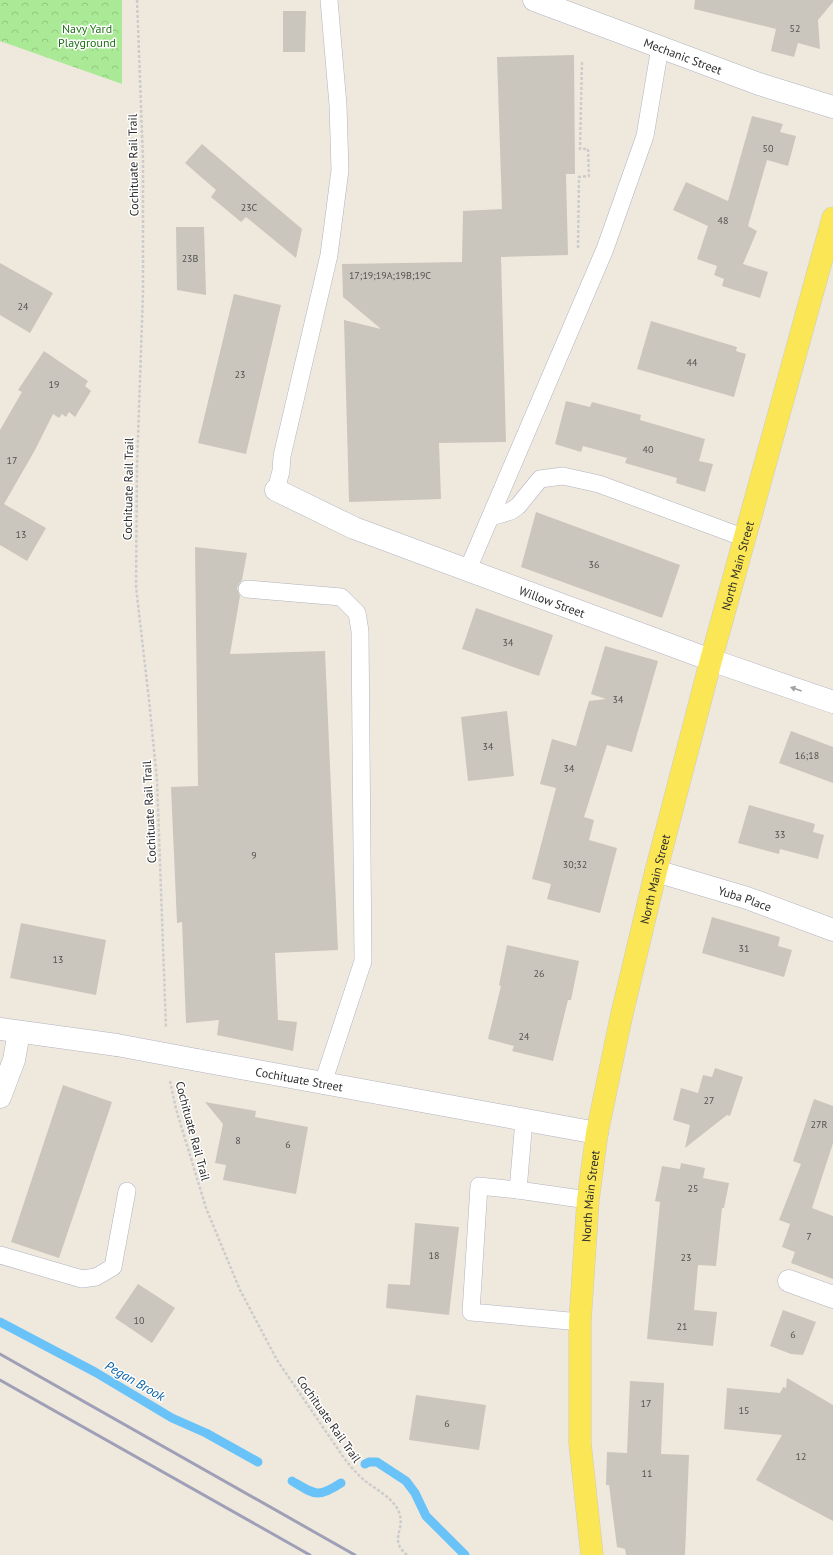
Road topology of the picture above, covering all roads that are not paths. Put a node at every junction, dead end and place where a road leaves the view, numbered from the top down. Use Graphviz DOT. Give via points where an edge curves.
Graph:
graph roads {
  1 [pos="329,0"];
  2 [pos="534,0"];
  3 [pos="660,47"];
  4 [pos="833,107"];
  5 [pos="833,218"];
  6 [pos="276,490"];
  7 [pos="491,517"];
  8 [pos="745,538"];
  9 [pos="468,570"];
  10 [pos="247,589"];
  11 [pos="711,660"];
  12 [pos="833,702"];
  13 [pos="656,870"];
  14 [pos="833,930"];
  15 [pos="10,1031"];
  16 [pos="323,1083"];
  17 [pos="0,1097"];
  18 [pos="524,1120"];
  19 [pos="598,1133"];
  20 [pos="518,1190"];
  21 [pos="126,1191"];
  22 [pos="588,1200"];
  23 [pos="0,1255"];
  24 [pos="789,1281"];
  25 [pos="833,1298"];
  26 [pos="580,1322"];
  27 [pos="592,1555"];
  1 -- 6 [label="lane" via="338,105 340,170 329,255"];
  2 -- 3 [label="street, Mechanic Street"];
  3 -- 4 [label="street, Mechanic Street" via="759,84"];
  3 -- 7 [label="lane" via="644,136 605,249"];
  5 -- 8 [label="main road, North Main Street"];
  6 -- 9 [label="street, Willow Street" via="354,528"];
  7 -- 8 [label="lane" via="518,506 540,479 563,476 599,484"];
  7 -- 9 [label="lane"];
  8 -- 11 [label="main road, North Main Street"];
  9 -- 11 [label="street, Willow Street"];
  10 -- 16 [label="lane" via="341,598 357,613 360,631 363,961"];
  12 -- 11 [label="street, Willow Street, one-way"];
  11 -- 13 [label="main road, North Main Street"];
  13 -- 14 [label="street, Yuba Place" via="712,886"];
  13 -- 19 [label="main road, North Main Street" via="621,1018"];
  15 -- 16 [label="street, Cochituate Street, bridge" via="118,1045"];
  15 -- 17 [label="street" via="14,1060"];
  16 -- 18 [label="street, Cochituate Street"];
  18 -- 19 [label="street, Cochituate Street"];
  18 -- 20 [label="lane"];
  19 -- 22 [label="main road, North Main Street"];
  20 -- 22 [label="lane"];
  20 -- 26 [label="lane" via="479,1186 470,1312"];
  21 -- 23 [label="lane" via="113,1267 96,1277 82,1279"];
  22 -- 26 [label="main road, North Main Street"];
  24 -- 25 [label="street"];
  26 -- 27 [label="main road, North Main Street" via="580,1443"];
}
